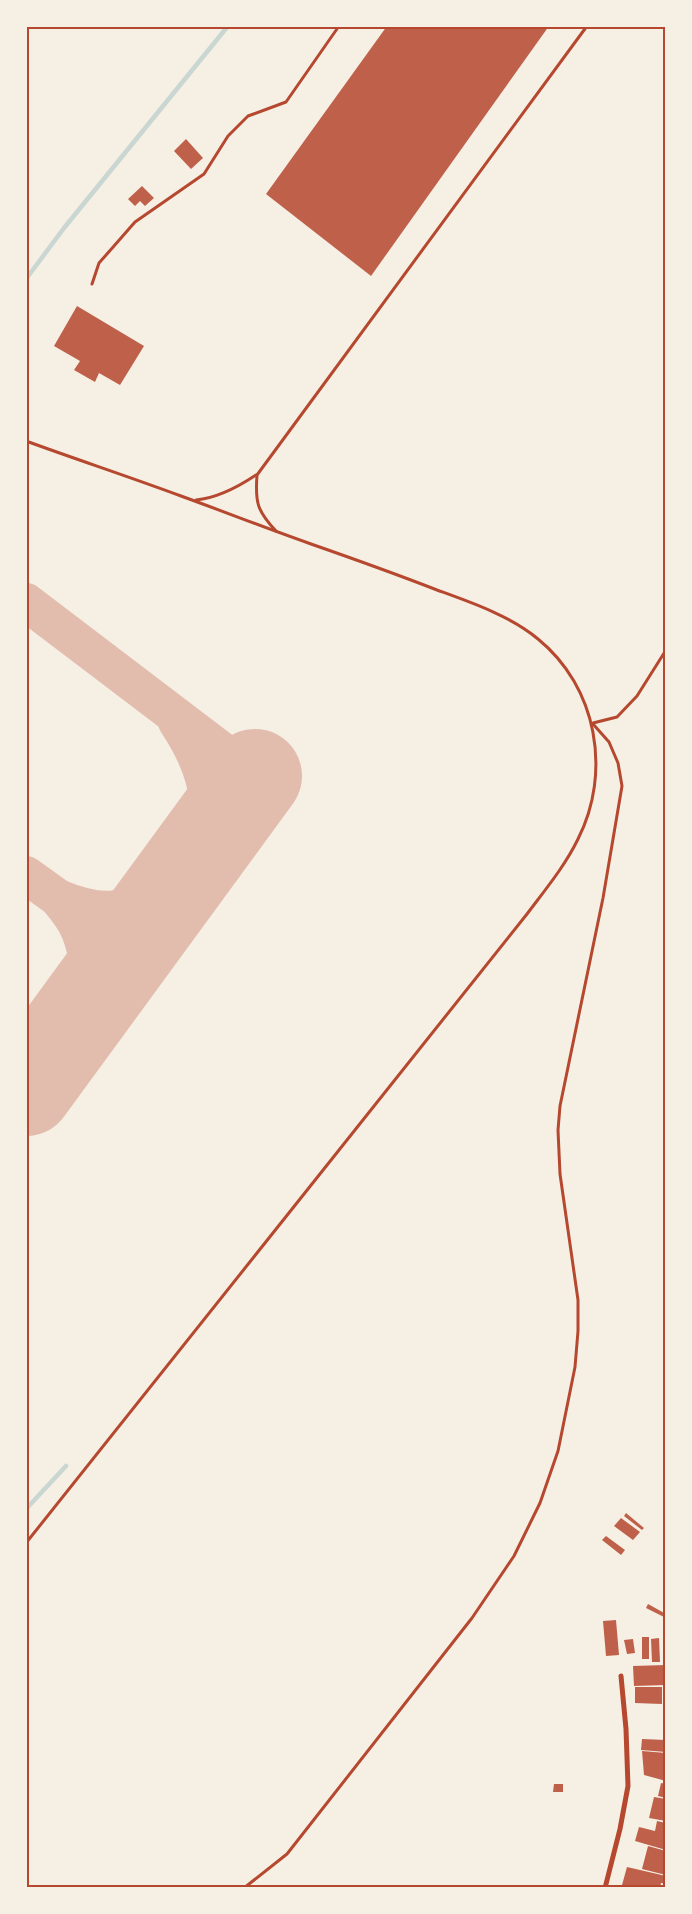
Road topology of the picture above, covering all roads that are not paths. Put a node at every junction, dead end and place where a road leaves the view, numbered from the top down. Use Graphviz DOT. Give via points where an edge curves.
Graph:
graph roads {
  1 [pos="339,26"];
  2 [pos="587,26"];
  3 [pos="92,284"];
  4 [pos="26,441"];
  5 [pos="257,475"];
  6 [pos="193,500"];
  7 [pos="276,532"];
  8 [pos="665,652"];
  9 [pos="593,723"];
  10 [pos="26,1543"];
  11 [pos="621,1676"];
  12 [pos="244,1888"];
  13 [pos="605,1888"];
  1 -- 3 [label="lane" via="286,102 248,116 228,136 204,174 136,222 119,240 100,263"];
  2 -- 5 [label="lane"];
  4 -- 6 [label="lane"];
  5 -- 6 [label="lane" via="221,494"];
  5 -- 7 [label="lane" via="255,495 258,508"];
  6 -- 7 [label="lane"];
  7 -- 9 [label="lane" via="472,603 538,638 562,662 579,686"];
  8 -- 9 [label="lane" via="638,696 617,717"];
  9 -- 10 [label="lane" via="596,766 592,802 579,838 560,870"];
  9 -- 12 [label="lane" via="609,742 618,763 622,786 603,898 560,1106 560,1174 578,1300 578,1331 575,1367 558,1451 540,1504 514,1556 472,1618 287,1854"];
  11 -- 13 [label="street" via="628,1786"];
}
